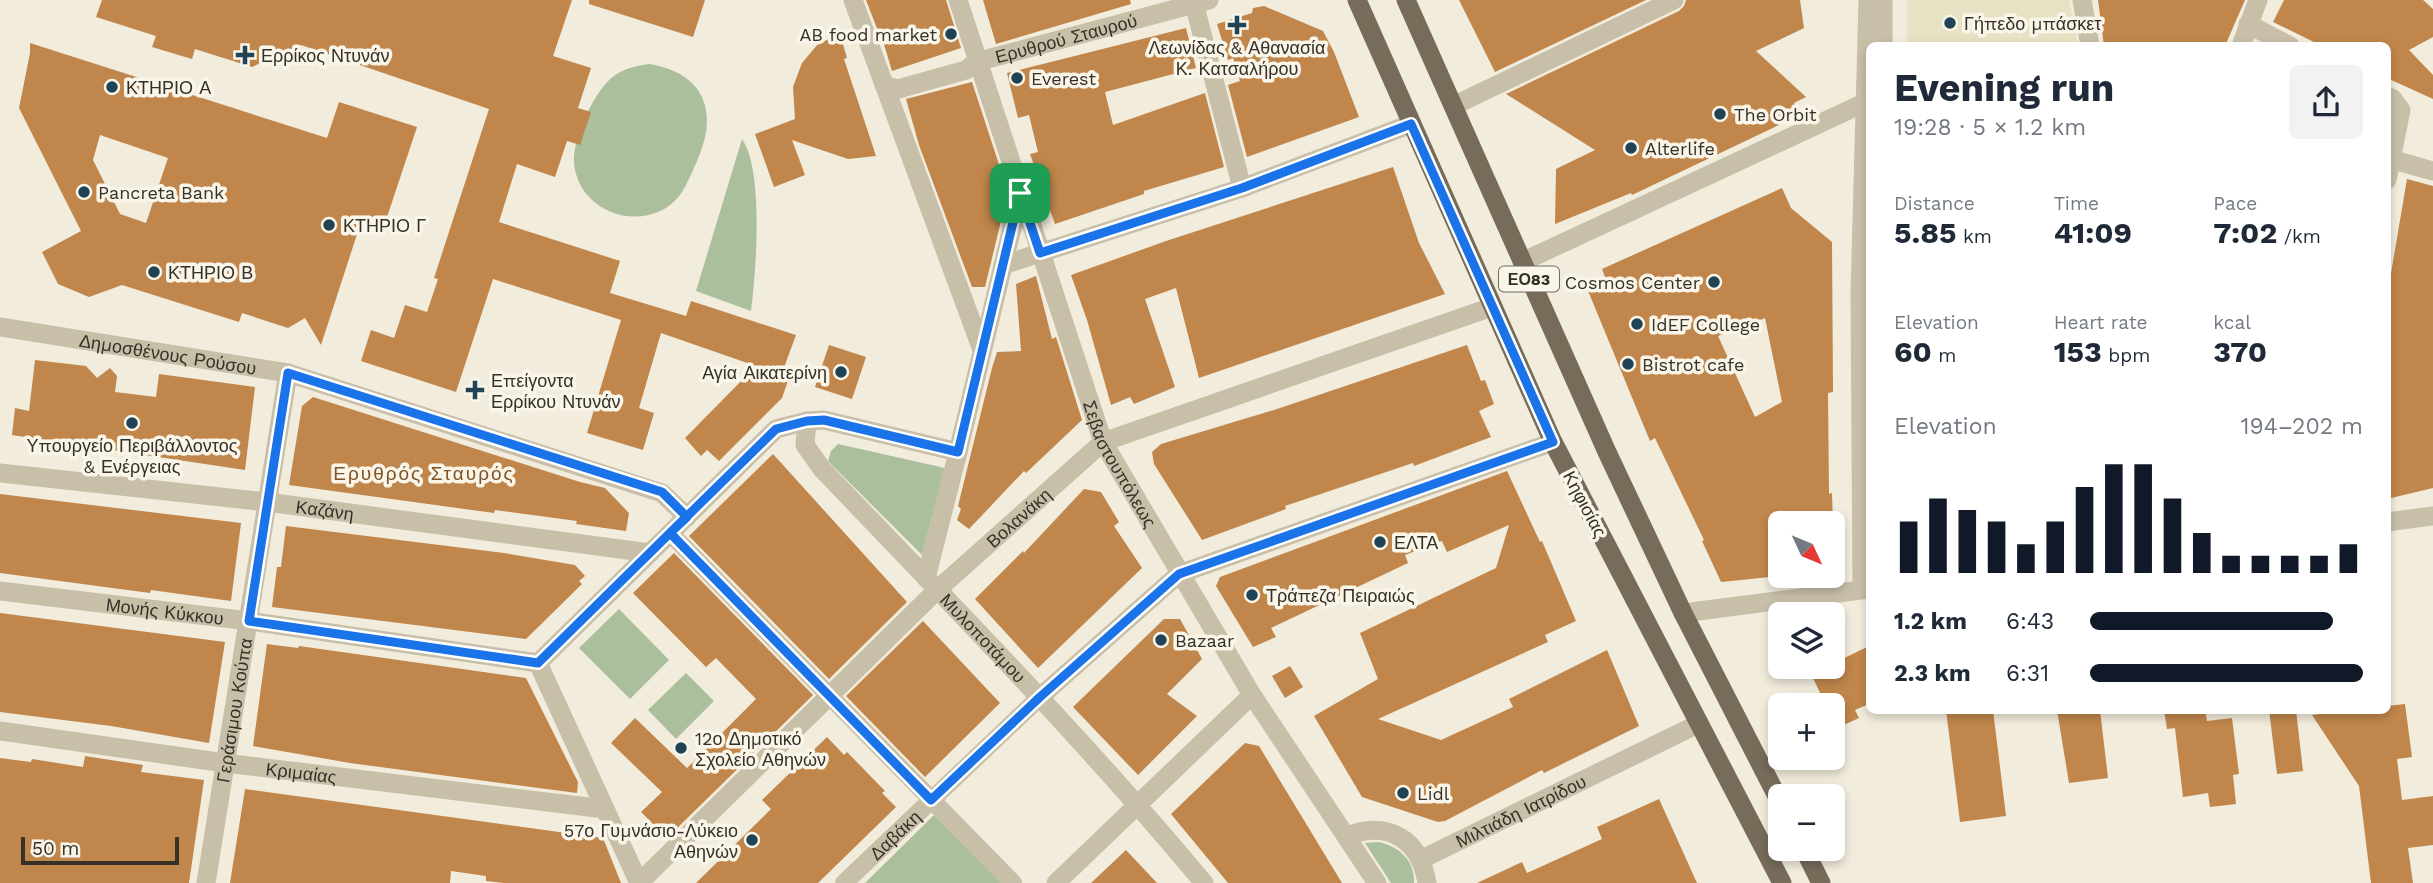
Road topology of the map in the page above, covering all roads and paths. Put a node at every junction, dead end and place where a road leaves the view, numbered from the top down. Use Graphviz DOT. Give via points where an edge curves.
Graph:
graph roads {
  1 [pos="853,0"];
  2 [pos="958,0"];
  3 [pos="1357,0"];
  4 [pos="1406,0"];
  5 [pos="1674,0"];
  6 [pos="1868,0"];
  7 [pos="1883,0"];
  8 [pos="2082,0"];
  9 [pos="2259,0"];
  10 [pos="1201,1"];
  11 [pos="2248,24"];
  12 [pos="1867,42"];
  13 [pos="1883,42"];
  14 [pos="2089,42"];
  15 [pos="2242,42"];
  16 [pos="2282,42"];
  17 [pos="976,62"];
  18 [pos="884,85"];
  19 [pos="2391,98"];
  20 [pos="1866,102"];
  21 [pos="1453,106"];
  22 [pos="1411,124"];
  23 [pos="2391,150"];
  24 [pos="2391,159"];
  25 [pos="2433,171"];
  26 [pos="1242,188"];
  27 [pos="1020,193"];
  28 [pos="1040,253"];
  29 [pos="1522,262"];
  30 [pos="1003,265"];
  31 [pos="1492,307"];
  32 [pos="0,327"];
  33 [pos="982,350"];
  34 [pos="288,373"];
  35 [pos="807,421"];
  36 [pos="1103,442"];
  37 [pos="1553,442"];
  38 [pos="958,452"];
  39 [pos="0,473"];
  40 [pos="267,502"];
  41 [pos="2433,516"];
  42 [pos="687,517"];
  43 [pos="2391,521"];
  44 [pos="670,533"];
  45 [pos="650,553"];
  46 [pos="1179,574"];
  47 [pos="931,584"];
  48 [pos="1865,589"];
  49 [pos="0,591"];
  50 [pos="1683,613"];
  51 [pos="249,621"];
  52 [pos="538,663"];
  53 [pos="1252,695"];
  54 [pos="829,696"];
  55 [pos="1040,697"];
  56 [pos="1698,724"];
  57 [pos="0,731"];
  58 [pos="225,762"];
  59 [pos="1771,784"];
  60 [pos="931,800"];
  61 [pos="1138,804"];
  62 [pos="605,810"];
  63 [pos="1347,836"];
  64 [pos="1420,860"];
  65 [pos="1811,861"];
  66 [pos="1821,880"];
  67 [pos="206,883"];
  68 [pos="639,883"];
  69 [pos="844,883"];
  70 [pos="1013,883"];
  71 [pos="1056,883"];
  72 [pos="1204,883"];
  73 [pos="1377,883"];
  74 [pos="1427,883"];
  75 [pos="1782,883"];
  1 -- 18 [label="street"];
  2 -- 17 [label="street, Σεβαστουπόλεως"];
  3 -- 22 [label="main road, Κηφισίας / ΕΟ83"];
  4 -- 21 [label="main road, ΕΟ83"];
  5 -- 21 [label="street"];
  6 -- 12 [label="street"];
  7 -- 13 [label="street"];
  8 -- 14 [label="street"];
  9 -- 11 [label="street"];
  10 -- 17 [label="street, Ερυθρού Σταυρού"];
  10 -- 26 [label="street"];
  11 -- 15 [label="street"];
  11 -- 16 [label="street"];
  17 -- 18 [label="street, Ερυθρού Σταυρού" via="961,61"];
  17 -- 27 [label="street, Σεβαστουπόλεως"];
  18 -- 33 [label="street"];
  19 -- 23 [label="street" via="2401,110"];
  20 -- 29 [label="street"];
  20 -- 48 [label="street" via="1860,293"];
  21 -- 29 [label="main road, ΕΟ83"];
  22 -- 26 [label="street"];
  22 -- 31 [label="main road, Κηφισίας / ΕΟ83"];
  24 -- 25 [label="street"];
  26 -- 28 [label="street"];
  27 -- 28 [label="street, Σεβαστουπόλεως"];
  27 -- 30 [label="street"];
  28 -- 30 [label="street"];
  28 -- 36 [label="street, Σεβαστουπόλεως"];
  29 -- 50 [label="main road, ΕΟ83"];
  30 -- 33 [label="street"];
  31 -- 36 [label="street, Βολανάκη"];
  31 -- 37 [label="main road, Κηφισίας / ΕΟ83"];
  32 -- 34 [label="street, Δημοσθένους Ρούσου"];
  33 -- 38 [label="street"];
  34 -- 40 [label="street, Γεράσιμου Κούπα"];
  34 -- 42 [label="street, Δημοσθένους Ρούσου" via="662,492"];
  35 -- 38 [label="street" via="824,420"];
  35 -- 42 [label="street" via="776,429"];
  35 -- 47 [label="street, Μυλοποτάμου" via="805,445 822,469"];
  36 -- 46 [label="street, Σεβαστουπόλεως"];
  36 -- 47 [label="street, Βολανάκη"];
  37 -- 46 [label="street, Δαβάκη"];
  37 -- 56 [label="main road, Κηφισίας / ΕΟ83"];
  38 -- 47 [label="street"];
  39 -- 40 [label="street, Καζάνη"];
  40 -- 45 [label="street, Καζάνη"];
  40 -- 51 [label="street, Γεράσιμου Κούπα"];
  41 -- 43 [label="street"];
  42 -- 44 [label="street"];
  44 -- 45 [label="street"];
  44 -- 54 [label="street"];
  45 -- 52 [label="street"];
  46 -- 53 [label="street, Σεβαστουπόλεως"];
  46 -- 55 [label="street, Δαβάκη"];
  47 -- 54 [label="street, Βολανάκη"];
  47 -- 55 [label="street, Μυλοποτάμου"];
  48 -- 50 [label="street"];
  49 -- 51 [label="street, Μονής Κύκκου"];
  50 -- 59 [label="main road, ΕΟ83"];
  51 -- 52 [label="street, Μονής Κύκκου"];
  51 -- 58 [label="street, Γεράσιμου Κούπα"];
  52 -- 62 [label="street"];
  53 -- 61 [label="street"];
  53 -- 63 [label="street, Σεβαστουπόλεως"];
  54 -- 60 [label="street"];
  54 -- 68 [label="street, Βολανάκη"];
  55 -- 60 [label="street, Δαβάκη"];
  55 -- 61 [label="street, Μυλοποτάμου"];
  56 -- 64 [label="street, Μιλτιάδη Ιατρίδου"];
  56 -- 75 [label="main road, Κηφισίας / ΕΟ83"];
  57 -- 58 [label="street, Κριμαίας"];
  58 -- 62 [label="street, Κριμαίας"];
  58 -- 67 [label="street, Γεράσιμου Κούπα"];
  60 -- 69 [label="street, Δαβάκη"];
  60 -- 70 [label="street"];
  61 -- 71 [label="street"];
  61 -- 72 [label="street, Μυλοποτάμου"];
  62 -- 68 [label="street"];
  63 -- 64 [label="street" via="1365,829 1383,830 1400,837"];
  63 -- 73 [label="street, Σεβαστουπόλεως"];
  64 -- 74 [label="street"];
  65 -- 66 [label="main road"];
}
